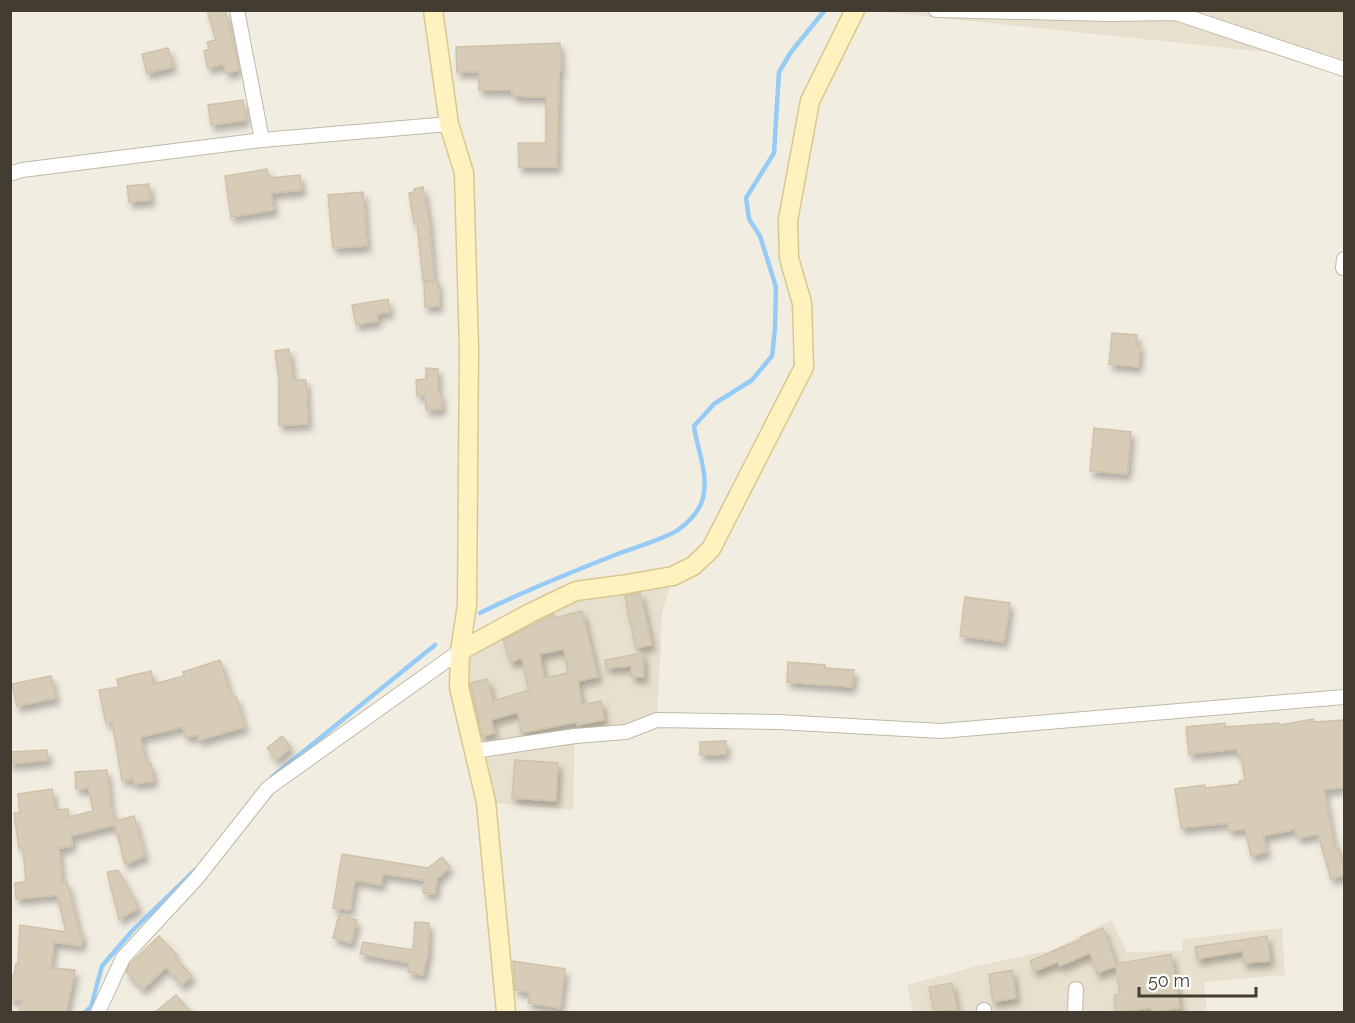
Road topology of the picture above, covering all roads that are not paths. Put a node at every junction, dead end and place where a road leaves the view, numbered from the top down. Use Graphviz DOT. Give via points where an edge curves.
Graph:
graph roads {
  1 [pos="237,10"];
  2 [pos="433,10"];
  3 [pos="855,10"];
  4 [pos="936,10"];
  5 [pos="1344,69"];
  6 [pos="449,124"];
  7 [pos="262,140"];
  8 [pos="10,174"];
  9 [pos="460,651"];
  10 [pos="1344,697"];
  11 [pos="474,751"];
  12 [pos="1076,989"];
  13 [pos="98,1012"];
  14 [pos="506,1012"];
  15 [pos="1075,1012"];
  1 -- 7 [label="street"];
  2 -- 6 [label="street"];
  3 -- 9 [label="street" via="810,101 788,220 789,258 802,303 804,368 711,549 693,566 673,576 576,591"];
  4 -- 5 [label="street" via="1176,13"];
  6 -- 7 [label="street"];
  6 -- 9 [label="street" via="464,173 469,348 467,605"];
  7 -- 8 [label="street"];
  9 -- 11 [label="street" via="459,687"];
  9 -- 13 [label="street" via="268,788 197,878 123,958"];
  10 -- 11 [label="street" via="941,730 657,720 626,732"];
  11 -- 14 [label="street" via="486,802"];
  12 -- 15 [label="street"];
}
